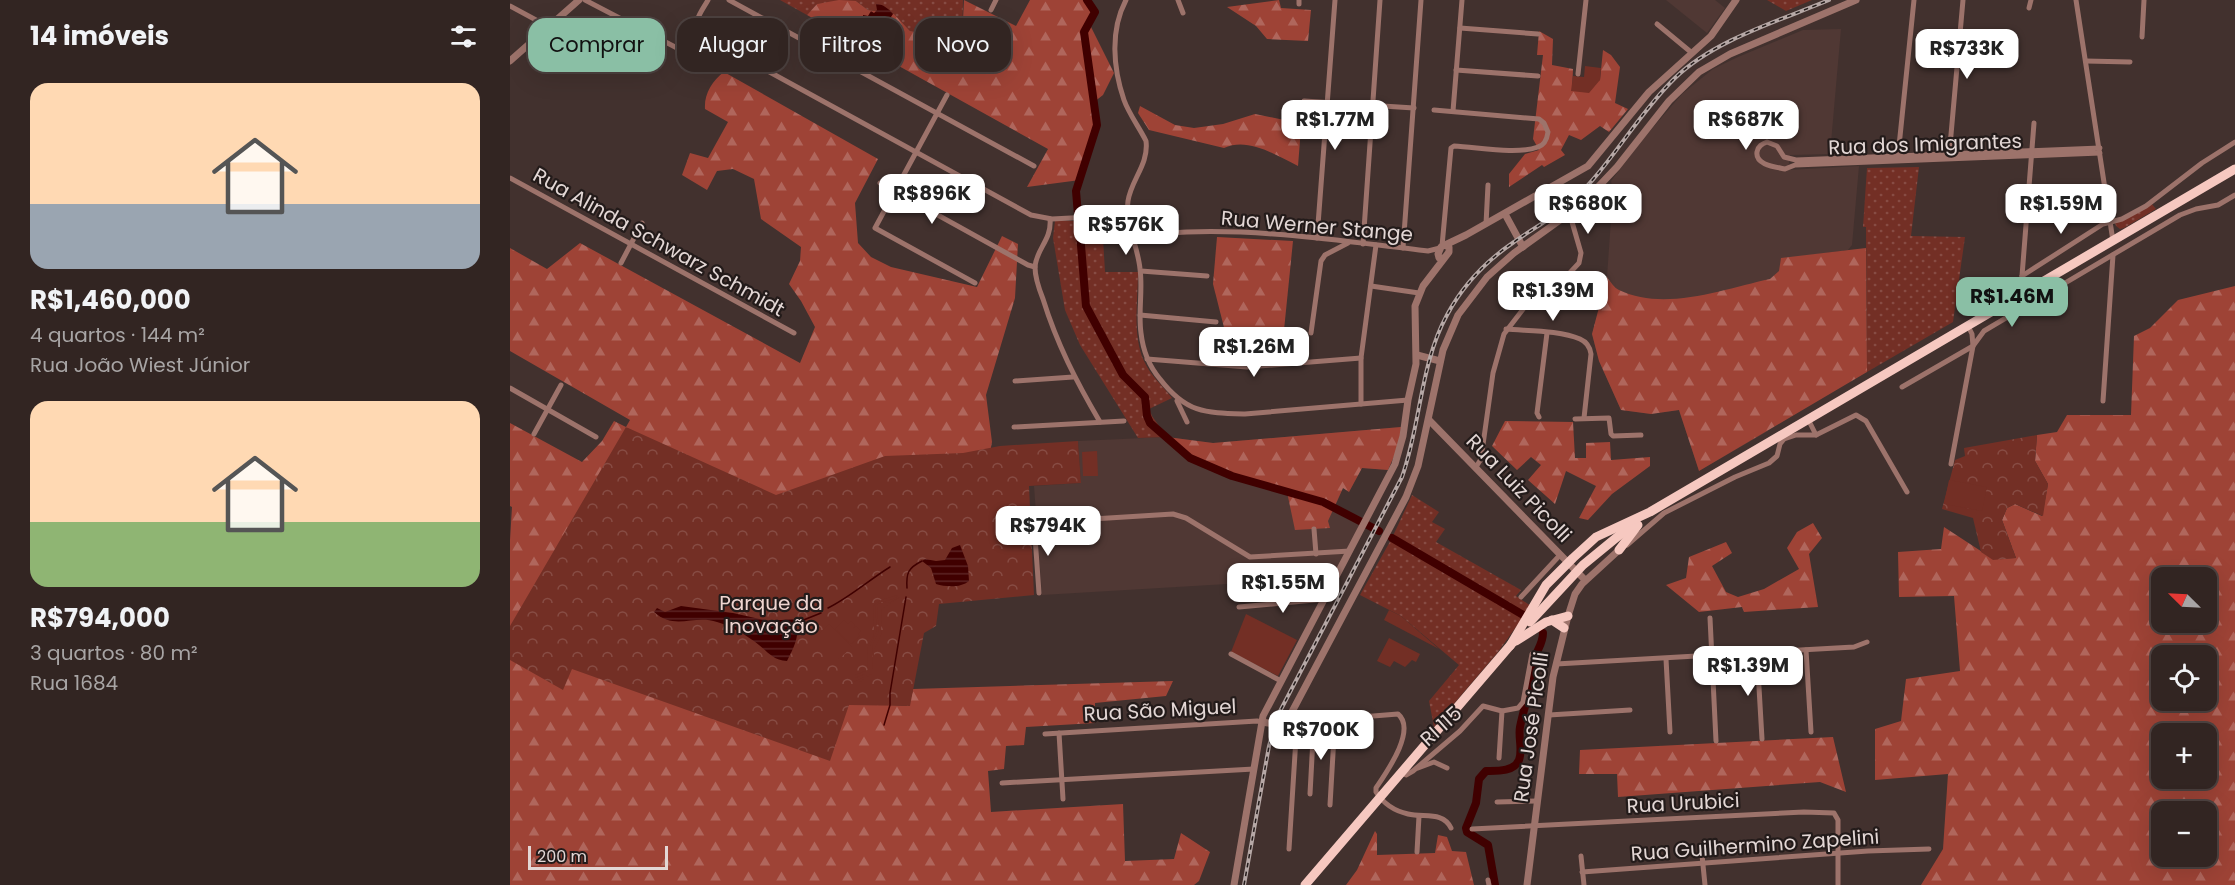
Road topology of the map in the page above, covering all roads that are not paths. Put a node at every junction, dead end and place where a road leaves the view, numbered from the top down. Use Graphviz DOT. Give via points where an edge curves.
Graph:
graph roads {
  1 [pos="579,0"];
  2 [pos="585,0"];
  3 [pos="708,0"];
  4 [pos="729,0"];
  5 [pos="996,0"];
  6 [pos="1126,0"];
  7 [pos="1178,0"];
  8 [pos="1335,0"];
  9 [pos="1380,0"];
  10 [pos="1421,0"];
  11 [pos="1462,0"];
  12 [pos="1586,0"];
  13 [pos="1736,0"];
  14 [pos="1856,0"];
  15 [pos="1914,0"];
  16 [pos="1963,0"];
  17 [pos="2031,0"];
  18 [pos="2076,0"];
  19 [pos="2144,0"];
  20 [pos="511,3"];
  21 [pos="2029,8"];
  22 [pos="991,10"];
  23 [pos="1183,13"];
  24 [pos="535,18"];
  25 [pos="559,18"];
  26 [pos="1658,24"];
  27 [pos="1460,28"];
  28 [pos="1538,34"];
  29 [pos="2142,37"];
  30 [pos="528,45"];
  31 [pos="676,48"];
  32 [pos="1692,53"];
  33 [pos="511,60"];
  34 [pos="2086,61"];
  35 [pos="2130,62"];
  36 [pos="1456,70"];
  37 [pos="1578,74"];
  38 [pos="1538,76"];
  39 [pos="947,95"];
  40 [pos="1304,101"];
  41 [pos="1327,103"];
  42 [pos="1372,106"];
  43 [pos="1414,108"];
  44 [pos="1434,110"];
  45 [pos="1453,111"];
  46 [pos="937,114"];
  47 [pos="2034,123"];
  48 [pos="2235,142"];
  49 [pos="2100,150"];
  50 [pos="916,151"];
  51 [pos="2032,153"];
  52 [pos="1899,156"];
  53 [pos="1949,156"];
  54 [pos="1034,166"];
  55 [pos="2235,169"];
  56 [pos="510,178"];
  57 [pos="880,183"];
  58 [pos="1488,185"];
  59 [pos="894,191"];
  60 [pos="2235,195"];
  61 [pos="1505,214"];
  62 [pos="1571,214"];
  63 [pos="1127,215"];
  64 [pos="1050,219"];
  65 [pos="2110,221"];
  66 [pos="642,223"];
  67 [pos="1486,224"];
  68 [pos="1132,236"];
  69 [pos="1317,238"];
  70 [pos="2112,241"];
  71 [pos="1350,242"];
  72 [pos="631,244"];
  73 [pos="1363,244"];
  74 [pos="1376,245"];
  75 [pos="1582,246"];
  76 [pos="1523,247"];
  77 [pos="1403,248"];
  78 [pos="1443,250"];
  79 [pos="2113,255"];
  80 [pos="621,262"];
  81 [pos="2042,264"];
  82 [pos="1035,267"];
  83 [pos="1141,271"];
  84 [pos="1207,276"];
  85 [pos="2048,279"];
  86 [pos="975,283"];
  87 [pos="1371,286"];
  88 [pos="1555,286"];
  89 [pos="2035,286"];
  90 [pos="1587,290"];
  91 [pos="1419,293"];
  92 [pos="2041,297"];
  93 [pos="1140,315"];
  94 [pos="1216,322"];
  95 [pos="1968,326"];
  96 [pos="1506,329"];
  97 [pos="794,333"];
  98 [pos="1311,333"];
  99 [pos="1547,333"];
  100 [pos="1973,346"];
  101 [pos="1417,355"];
  102 [pos="1361,358"];
  103 [pos="1147,359"];
  104 [pos="1440,362"];
  105 [pos="1073,378"];
  106 [pos="1015,381"];
  107 [pos="561,385"];
  108 [pos="1902,387"];
  109 [pos="510,388"];
  110 [pos="1177,399"];
  111 [pos="1408,400"];
  112 [pos="2103,401"];
  113 [pos="1361,404"];
  114 [pos="547,410"];
  115 [pos="1539,417"];
  116 [pos="1584,418"];
  117 [pos="1575,419"];
  118 [pos="1808,419"];
  119 [pos="1429,420"];
  120 [pos="1124,421"];
  121 [pos="1100,422"];
  122 [pos="1188,422"];
  123 [pos="1014,427"];
  124 [pos="534,434"];
  125 [pos="1641,435"];
  126 [pos="1816,435"];
  127 [pos="596,437"];
  128 [pos="1777,442"];
  129 [pos="1951,464"];
  130 [pos="1476,467"];
  131 [pos="1907,492"];
  132 [pos="1651,515"];
  133 [pos="1034,522"];
  134 [pos="1012,524"];
  135 [pos="1314,529"];
  136 [pos="1619,550"];
  137 [pos="1350,551"];
  138 [pos="1316,554"];
  139 [pos="1560,555"];
  140 [pos="1568,563"];
  141 [pos="1585,580"];
  142 [pos="1039,593"];
  143 [pos="1521,597"];
  144 [pos="1325,599"];
  145 [pos="1239,607"];
  146 [pos="1568,616"];
  147 [pos="1710,618"];
  148 [pos="1552,620"];
  149 [pos="1564,628"];
  150 [pos="1867,642"];
  151 [pos="1510,646"];
  152 [pos="1806,650"];
  153 [pos="1757,653"];
  154 [pos="1231,654"];
  155 [pos="1532,654"];
  156 [pos="1712,655"];
  157 [pos="1666,658"];
  158 [pos="1556,664"];
  159 [pos="1281,681"];
  160 [pos="1630,710"];
  161 [pos="1502,711"];
  162 [pos="1549,715"];
  163 [pos="1333,719"];
  164 [pos="1314,720"];
  165 [pos="1262,722"];
  166 [pos="1298,722"];
  167 [pos="1286,723"];
  168 [pos="1670,732"];
  169 [pos="1811,732"];
  170 [pos="1045,734"];
  171 [pos="1059,734"];
  172 [pos="1762,739"];
  173 [pos="1716,741"];
  174 [pos="1330,743"];
  175 [pos="1499,758"];
  176 [pos="1447,768"];
  177 [pos="1254,769"];
  178 [pos="1413,771"];
  179 [pos="1400,773"];
  180 [pos="1062,780"];
  181 [pos="1002,783"];
  182 [pos="1310,794"];
  183 [pos="1380,798"];
  184 [pos="1063,800"];
  185 [pos="1537,801"];
  186 [pos="1497,802"];
  187 [pos="1330,805"];
  188 [pos="1419,816"];
  189 [pos="1534,825"];
  190 [pos="1451,828"];
  191 [pos="1472,829"];
  192 [pos="1701,844"];
  193 [pos="1289,849"];
  194 [pos="1929,849"];
  195 [pos="1417,852"];
  196 [pos="1837,854"];
  197 [pos="1581,856"];
  198 [pos="1703,863"];
  199 [pos="1582,872"];
  200 [pos="1234,885"];
  201 [pos="1305,885"];
  202 [pos="1527,885"];
  203 [pos="1584,885"];
  204 [pos="1706,885"];
  205 [pos="1839,885"];
  1 -- 25 [label="street"];
  2 -- 31 [label="street"];
  3 -- 50 [label="street" via="696,23 700,34"];
  4 -- 46 [label="street"];
  5 -- 22 [label="street"];
  6 -- 63 [label="street" via="1114,45 1124,98 1147,148 1129,193"];
  7 -- 23 [label="street"];
  8 -- 41 [label="street"];
  9 -- 42 [label="street"];
  10 -- 43 [label="street"];
  11 -- 27 [label="street"];
  12 -- 37 [label="street"];
  13 -- 32 [label="street" via="1715,31"];
  14 -- 62 [label="street" via="1730,54 1699,72"];
  15 -- 52 [label="street"];
  16 -- 53 [label="street"];
  17 -- 21 [label="street"];
  18 -- 34 [label="street"];
  19 -- 29 [label="street"];
  20 -- 24 [label="street"];
  26 -- 32 [label="street"];
  27 -- 28 [label="street"];
  27 -- 36 [label="street"];
  30 -- 33 [label="street"];
  32 -- 61 [label="street" via="1644,98 1588,166"];
  34 -- 35 [label="street"];
  34 -- 49 [label="street"];
  36 -- 38 [label="street"];
  36 -- 45 [label="street"];
  39 -- 46 [label="street"];
  40 -- 41 [label="street"];
  41 -- 42 [label="street"];
  41 -- 69 [label="street"];
  42 -- 43 [label="street"];
  42 -- 73 [label="street"];
  43 -- 77 [label="street"];
  44 -- 45 [label="street"];
  45 -- 78 [label="street" via="1539,119 1547,127 1548,137 1533,148 1451,148"];
  46 -- 50 [label="street"];
  46 -- 54 [label="street"];
  47 -- 51 [label="street"];
  48 -- 65 [label="street" via="2146,206"];
  49 -- 51 [label="street, Rua dos Imigrantes"];
  49 -- 65 [label="street"];
  50 -- 59 [label="street"];
  50 -- 64 [label="street" via="1031,215"];
  51 -- 53 [label="street, Rua dos Imigrantes"];
  51 -- 81 [label="street" via="2022,276"];
  52 -- 53 [label="street, Rua dos Imigrantes"];
  52 -- 53 [label="street, Rua dos Imigrantes" via="1791,159 1767,142 1757,152 1761,162 1785,169 1795,165"];
  55 -- 70 [label="highway"];
  56 -- 72 [label="street, Rua Alinda Schwarz Schmidt"];
  57 -- 59 [label="street"];
  58 -- 67 [label="street"];
  59 -- 82 [label="street"];
  59 -- 86 [label="street" via="875,228"];
  60 -- 79 [label="street" via="2218,205 2180,215"];
  61 -- 67 [label="street"];
  61 -- 76 [label="street"];
  62 -- 75 [label="street"];
  62 -- 76 [label="street"];
  62 -- 88 [label="street" via="1581,258 1576,268"];
  63 -- 64 [label="street"];
  63 -- 68 [label="street"];
  64 -- 82 [label="street" via="1049,236"];
  65 -- 70 [label="street"];
  65 -- 81 [label="street"];
  66 -- 72 [label="street"];
  67 -- 78 [label="street"];
  68 -- 69 [label="street, Rua Werner Stange" via="1202,232"];
  68 -- 83 [label="street"];
  69 -- 71 [label="street, Rua Werner Stange"];
  70 -- 85 [label="highway"];
  71 -- 73 [label="street, Rua Werner Stange"];
  71 -- 98 [label="street" via="1321,261"];
  72 -- 80 [label="street"];
  72 -- 97 [label="street, Rua Alinda Schwarz Schmidt"];
  73 -- 74 [label="street, Rua Werner Stange"];
  74 -- 77 [label="street, Rua Werner Stange"];
  74 -- 87 [label="street"];
  76 -- 104 [label="street" via="1487,277 1468,300"];
  77 -- 78 [label="street, Rua Werner Stange"];
  78 -- 91 [label="street"];
  79 -- 92 [label="street"];
  79 -- 112 [label="street"];
  81 -- 85 [label="street"];
  82 -- 105 [label="street" via="1051,324"];
  83 -- 84 [label="street"];
  83 -- 93 [label="street"];
  85 -- 89 [label="highway"];
  87 -- 91 [label="street"];
  87 -- 102 [label="street"];
  88 -- 90 [label="street"];
  88 -- 96 [label="street" via="1532,301"];
  89 -- 92 [label="street"];
  89 -- 95 [label="highway"];
  91 -- 101 [label="street" via="1414,314"];
  92 -- 100 [label="street" via="1984,331"];
  93 -- 94 [label="street"];
  93 -- 103 [label="street"];
  95 -- 100 [label="street"];
  95 -- 118 [label="highway"];
  96 -- 99 [label="street"];
  96 -- 130 [label="street" via="1496,357 1481,459"];
  99 -- 115 [label="street"];
  99 -- 116 [label="street" via="1580,339 1591,354"];
  100 -- 108 [label="street"];
  100 -- 129 [label="street"];
  101 -- 104 [label="street"];
  101 -- 111 [label="street"];
  102 -- 103 [label="street" via="1246,367"];
  102 -- 113 [label="street"];
  103 -- 110 [label="street"];
  104 -- 119 [label="street"];
  105 -- 106 [label="street"];
  105 -- 121 [label="street"];
  107 -- 114 [label="street"];
  109 -- 114 [label="street"];
  110 -- 113 [label="street" via="1201,410 1245,414"];
  110 -- 122 [label="street"];
  111 -- 113 [label="street"];
  111 -- 137 [label="street" via="1403,436 1391,473"];
  114 -- 124 [label="street"];
  114 -- 127 [label="street"];
  116 -- 117 [label="street"];
  116 -- 125 [label="street" via="1609,418 1613,436"];
  118 -- 126 [label="street"];
  118 -- 128 [label="highway"];
  119 -- 130 [label="street, Rua Luiz Picolli"];
  119 -- 167 [label="street" via="1410,489"];
  120 -- 121 [label="street"];
  121 -- 123 [label="street"];
  126 -- 128 [label="street" via="1791,436"];
  126 -- 131 [label="street" via="1856,415 1866,421"];
  128 -- 132 [label="highway"];
  128 -- 132 [label="street" via="1777,456 1769,463"];
  130 -- 139 [label="street, Rua Luiz Picolli"];
  132 -- 136 [label="highway"];
  132 -- 140 [label="highway" via="1596,537"];
  132 -- 151 [label="highway" via="1583,565"];
  133 -- 134 [label="street"];
  133 -- 138 [label="street" via="1173,514 1250,557"];
  133 -- 142 [label="street"];
  135 -- 138 [label="street"];
  136 -- 141 [label="street"];
  137 -- 138 [label="street"];
  137 -- 144 [label="street"];
  139 -- 140 [label="street, Rua Luiz Picolli"];
  139 -- 143 [label="street"];
  140 -- 141 [label="street, Rua Luiz Picolli"];
  140 -- 151 [label="highway" via="1541,593"];
  141 -- 146 [label="street, Rua José Picolli" via="1575,594"];
  144 -- 145 [label="street"];
  144 -- 159 [label="street"];
  146 -- 148 [label="highway"];
  146 -- 149 [label="street, Rua José Picolli"];
  147 -- 156 [label="street"];
  148 -- 149 [label="highway"];
  148 -- 151 [label="highway"];
  149 -- 158 [label="street, Rua José Picolli"];
  150 -- 152 [label="street" via="1854,647"];
  151 -- 179 [label="highway"];
  152 -- 153 [label="street"];
  152 -- 169 [label="street"];
  153 -- 156 [label="street"];
  153 -- 172 [label="street"];
  154 -- 159 [label="street"];
  155 -- 161 [label="street, RI 115" via="1521,706"];
  156 -- 157 [label="street"];
  156 -- 173 [label="street"];
  157 -- 158 [label="street"];
  157 -- 168 [label="street"];
  158 -- 162 [label="street, Rua José Picolli"];
  159 -- 165 [label="street"];
  160 -- 162 [label="street"];
  161 -- 175 [label="street"];
  161 -- 178 [label="street, RI 115" via="1483,706"];
  162 -- 185 [label="street, Rua José Picolli"];
  163 -- 164 [label="street, Rua São Miguel"];
  163 -- 174 [label="street"];
  163 -- 183 [label="street, Rua São Miguel" via="1394,714 1401,717 1403,737 1395,759 1376,788"];
  163 -- 187 [label="street"];
  164 -- 166 [label="street, Rua São Miguel"];
  164 -- 182 [label="street"];
  165 -- 167 [label="street, Rua São Miguel"];
  165 -- 171 [label="street, Rua São Miguel"];
  165 -- 177 [label="street"];
  166 -- 167 [label="street, Rua São Miguel"];
  166 -- 193 [label="street"];
  170 -- 171 [label="street, Rua São Miguel"];
  171 -- 180 [label="street"];
  176 -- 178 [label="street" via="1434,762"];
  177 -- 180 [label="street"];
  177 -- 200 [label="street"];
  178 -- 179 [label="street, RI 115" via="1406,776"];
  179 -- 183 [label="highway"];
  180 -- 181 [label="street"];
  180 -- 184 [label="street"];
  183 -- 188 [label="street" via="1397,811"];
  183 -- 201 [label="highway"];
  185 -- 186 [label="street"];
  185 -- 189 [label="street, Rua José Picolli"];
  188 -- 190 [label="street" via="1441,817"];
  188 -- 195 [label="street"];
  189 -- 191 [label="street, Rua Urubici"];
  189 -- 196 [label="street, Rua Urubici" via="1834,813 1838,820"];
  189 -- 202 [label="street, Rua José Picolli"];
  192 -- 198 [label="street"];
  194 -- 196 [label="street, Rua Guilhermino Zapelini"];
  196 -- 198 [label="street, Rua Guilhermino Zapelini"];
  196 -- 205 [label="street"];
  197 -- 199 [label="street"];
  198 -- 199 [label="street, Rua Guilhermino Zapelini"];
  198 -- 204 [label="street"];
  199 -- 203 [label="street"];
}
